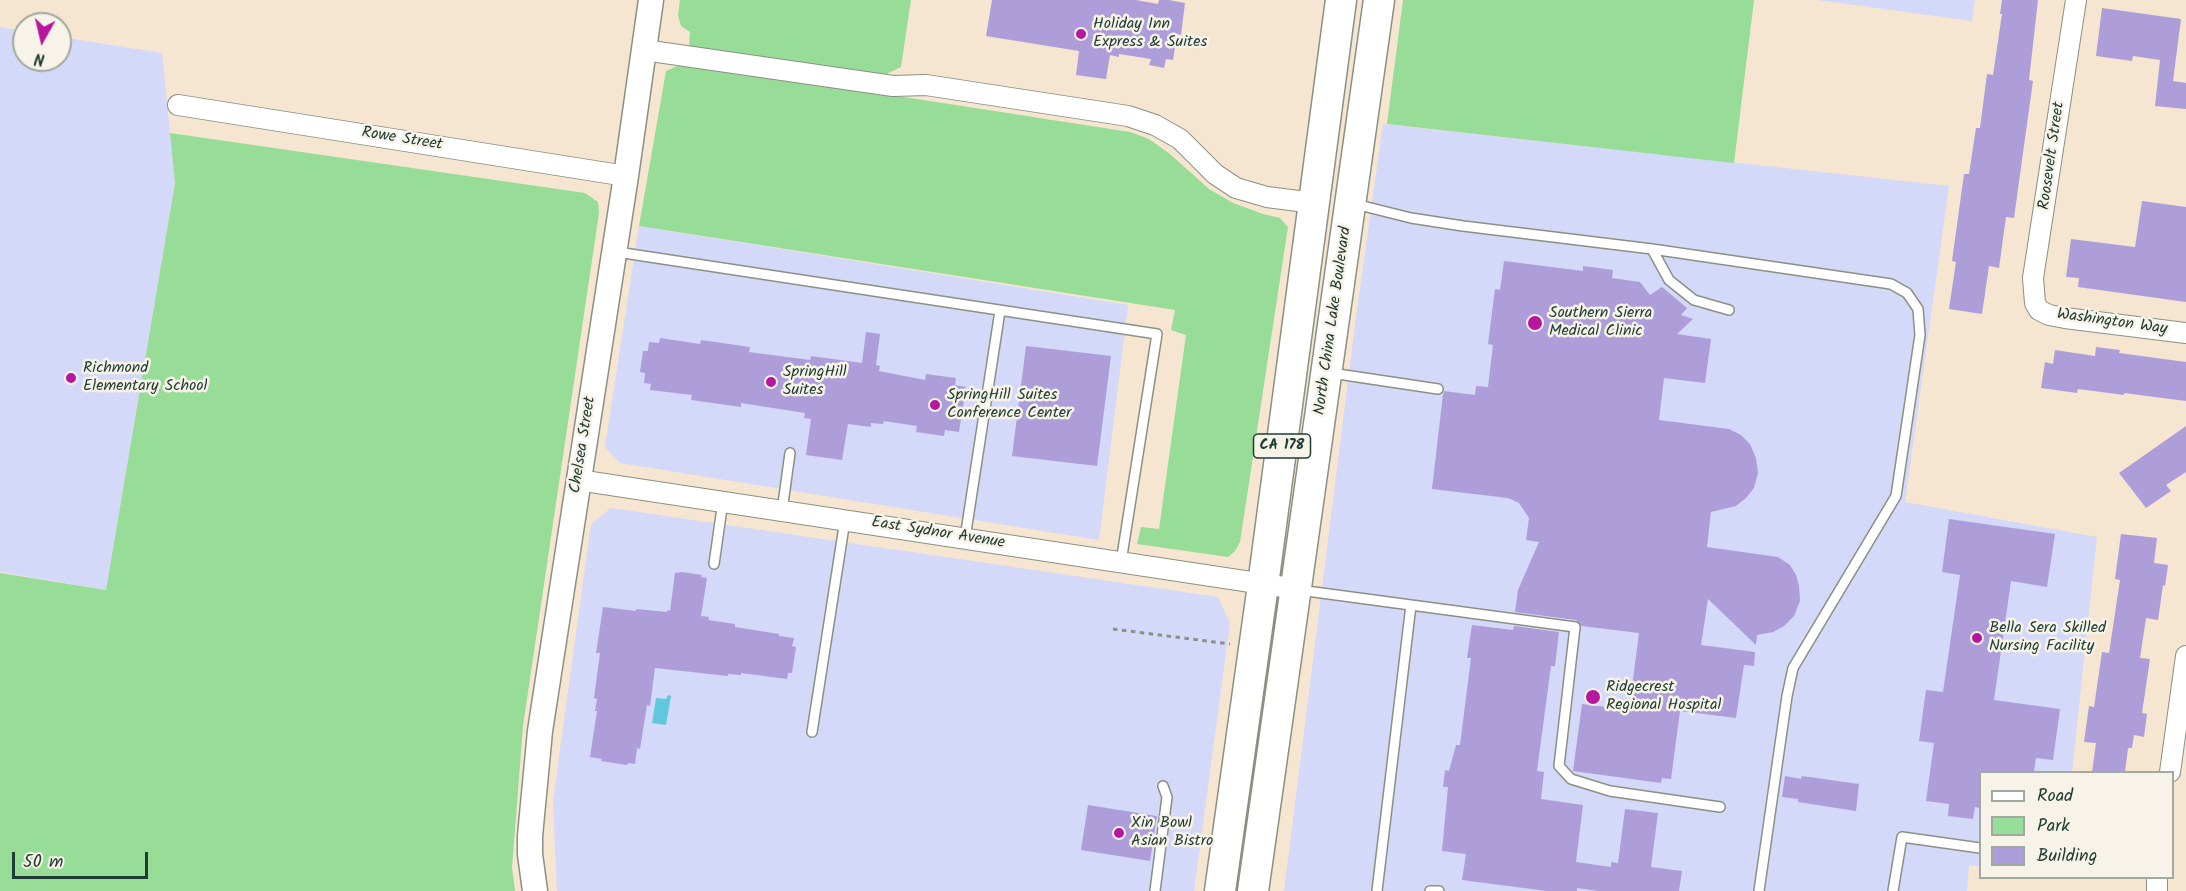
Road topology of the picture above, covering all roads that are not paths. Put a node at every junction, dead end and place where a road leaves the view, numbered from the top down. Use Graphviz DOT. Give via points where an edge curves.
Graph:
graph roads {
  1 [pos="651,0"];
  2 [pos="1341,0"];
  3 [pos="1379,0"];
  4 [pos="2076,0"];
  5 [pos="644,50"];
  6 [pos="1334,51"];
  7 [pos="178,105"];
  8 [pos="626,176"];
  9 [pos="1314,203"];
  10 [pos="1351,203"];
  11 [pos="1652,249"];
  12 [pos="614,252"];
  13 [pos="1729,310"];
  14 [pos="2039,310"];
  15 [pos="1000,311"];
  16 [pos="2186,333"];
  17 [pos="1325,372"];
  18 [pos="1438,389"];
  19 [pos="790,453"];
  20 [pos="578,480"];
  21 [pos="723,501"];
  22 [pos="782,511"];
  23 [pos="845,520"];
  24 [pos="965,538"];
  25 [pos="1121,562"];
  26 [pos="714,564"];
  27 [pos="1263,585"];
  28 [pos="1297,589"];
  29 [pos="1411,605"];
  30 [pos="2186,656"];
  31 [pos="2183,699"];
  32 [pos="812,732"];
  33 [pos="2169,771"];
  34 [pos="1163,786"];
  35 [pos="1720,807"];
  36 [pos="1979,848"];
  37 [pos="534,891"];
  38 [pos="1155,891"];
  39 [pos="1220,891"];
  40 [pos="1253,891"];
  41 [pos="1377,891"];
  42 [pos="1430,891"];
  43 [pos="1439,891"];
  44 [pos="1759,891"];
  45 [pos="1893,891"];
  1 -- 5 [label="street, Chelsea Street"];
  2 -- 6 [label="main road, CA 178"];
  3 -- 10 [label="main road, North China Lake Boulevard / CA 178"];
  4 -- 14 [label="street, Roosevelt Street" via="2033,278"];
  5 -- 8 [label="street, Chelsea Street"];
  5 -- 9 [label="street" via="894,86 926,85 1128,116 1180,139 1215,174 1236,188"];
  6 -- 9 [label="main road, CA 178"];
  6 -- 10 [label="main road" via="1346,74 1335,185 1338,193"];
  7 -- 8 [label="street, Rowe Street"];
  8 -- 12 [label="street, Chelsea Street"];
  9 -- 27 [label="main road, CA 178"];
  10 -- 11 [label="lane" via="1463,226"];
  10 -- 17 [label="main road, North China Lake Boulevard / CA 178"];
  11 -- 13 [label="lane" via="1669,280 1694,300"];
  11 -- 44 [label="lane" via="1891,284 1907,293 1918,309 1920,335 1896,496 1793,668"];
  12 -- 15 [label="lane"];
  12 -- 20 [label="street, Chelsea Street"];
  14 -- 16 [label="street, Washington Way" via="2065,318"];
  15 -- 24 [label="lane"];
  15 -- 25 [label="lane" via="1157,334"];
  17 -- 18 [label="lane"];
  17 -- 28 [label="main road, North China Lake Boulevard / CA 178"];
  19 -- 22 [label="lane"];
  20 -- 21 [label="street, East Sydnor Avenue"];
  20 -- 37 [label="street, Chelsea Street" via="540,731 530,836"];
  21 -- 22 [label="street, East Sydnor Avenue"];
  21 -- 26 [label="lane"];
  22 -- 23 [label="street, East Sydnor Avenue"];
  23 -- 24 [label="street, East Sydnor Avenue"];
  23 -- 32 [label="lane"];
  24 -- 25 [label="street, East Sydnor Avenue"];
  25 -- 27 [label="street, East Sydnor Avenue"];
  27 -- 28 [label="street, East Sydnor Avenue"];
  27 -- 39 [label="main road, CA 178"];
  28 -- 29 [label="lane"];
  28 -- 40 [label="main road, North China Lake Boulevard / CA 178"];
  29 -- 35 [label="lane" via="1575,627 1559,765 1571,779 1610,791"];
  29 -- 41 [label="lane"];
  30 -- 31 [label="street"];
  31 -- 33 [label="street"];
  34 -- 38 [label="lane" via="1167,797"];
  36 -- 45 [label="lane" via="1902,837"];
  42 -- 43 [label="lane"];
}
